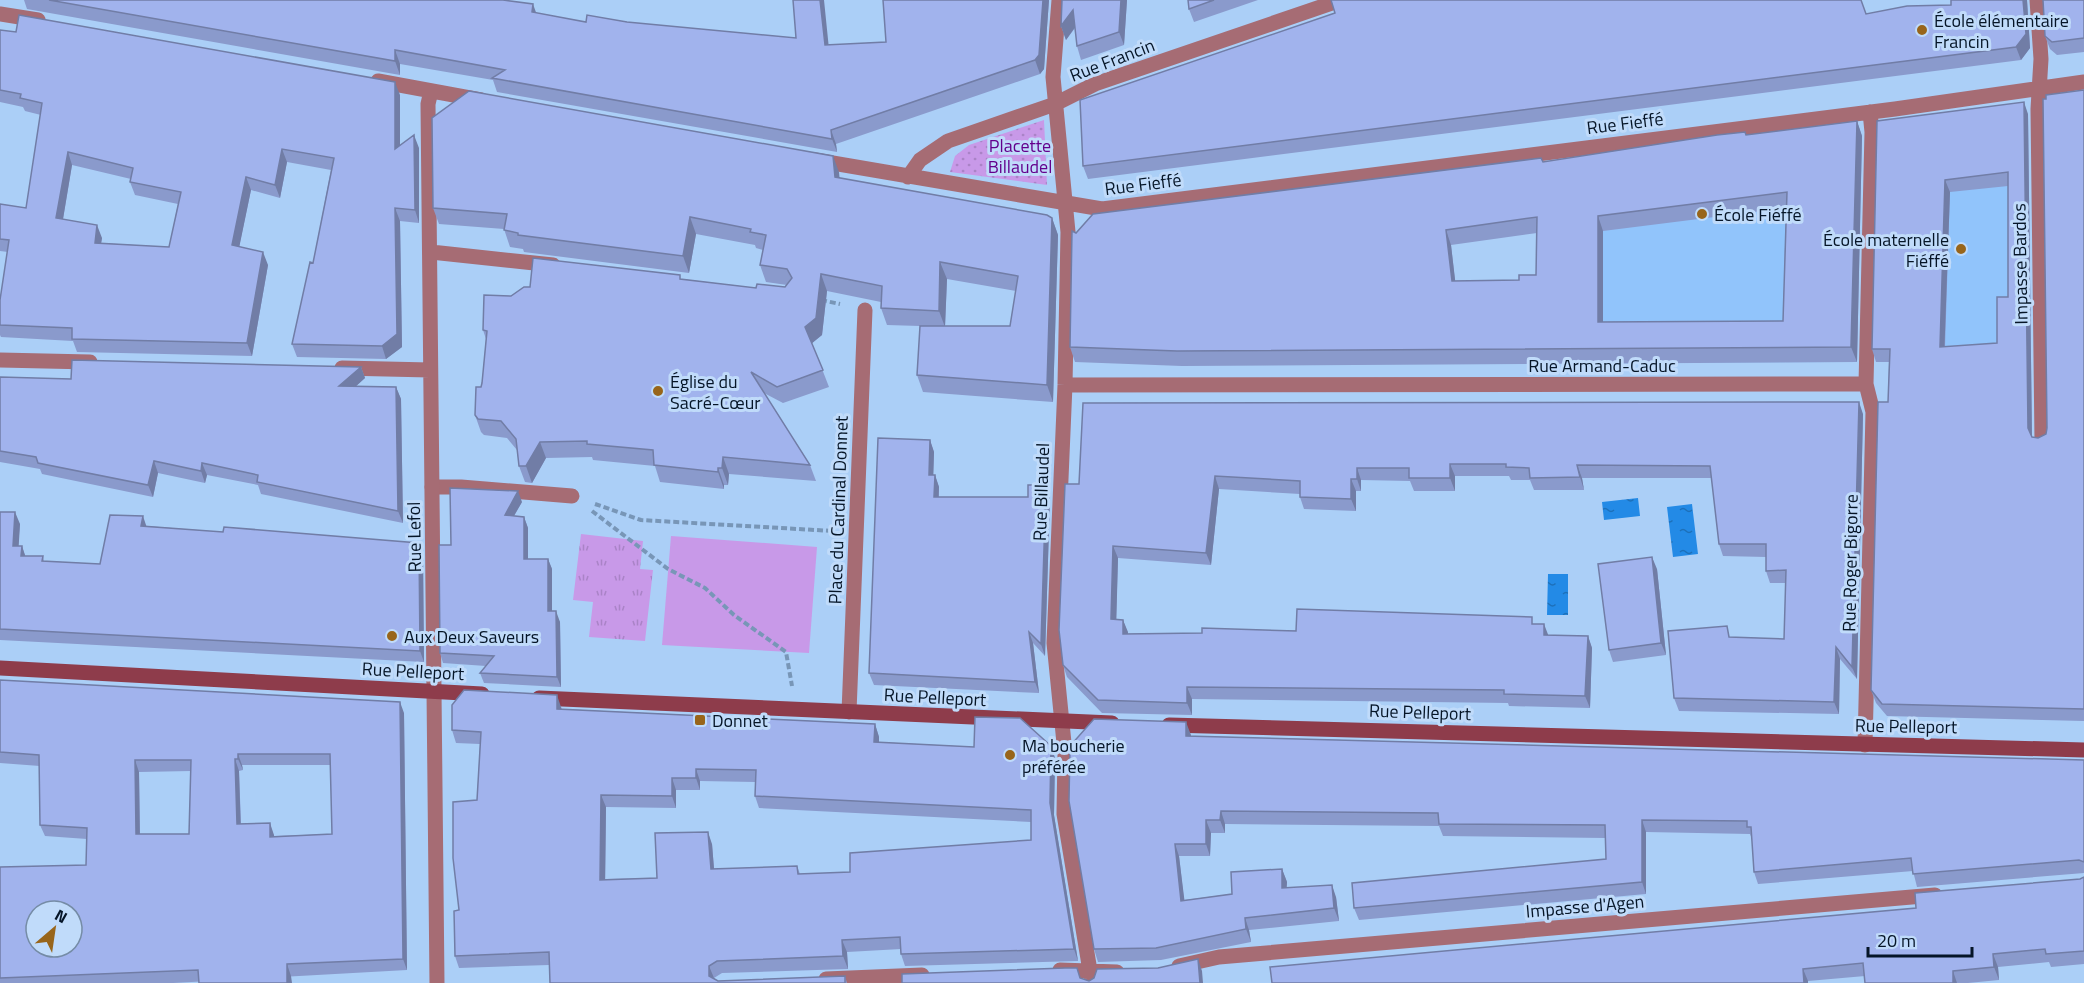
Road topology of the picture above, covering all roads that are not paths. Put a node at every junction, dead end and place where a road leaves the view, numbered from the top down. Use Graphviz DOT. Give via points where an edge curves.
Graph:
graph roads {
  1 [pos="1059,0"];
  2 [pos="1341,0"];
  3 [pos="2037,0"];
  4 [pos="0,14"];
  5 [pos="58,24"];
  6 [pos="361,78"];
  7 [pos="2084,82"];
  8 [pos="2039,88"];
  9 [pos="430,91"];
  10 [pos="500,103"];
  11 [pos="1055,104"];
  12 [pos="1870,112"];
  13 [pos="804,158"];
  14 [pos="908,177"];
  15 [pos="1066,204"];
  16 [pos="431,252"];
  17 [pos="568,267"];
  18 [pos="865,310"];
  19 [pos="0,360"];
  20 [pos="108,362"];
  21 [pos="322,368"];
  22 [pos="430,370"];
  23 [pos="1866,384"];
  24 [pos="1065,385"];
  25 [pos="2042,441"];
  26 [pos="432,487"];
  27 [pos="572,496"];
  28 [pos="0,668"];
  29 [pos="434,692"];
  30 [pos="501,696"];
  31 [pos="524,697"];
  32 [pos="849,712"];
  33 [pos="1061,721"];
  34 [pos="1131,723"];
  35 [pos="1155,724"];
  36 [pos="1865,745"];
  37 [pos="2084,750"];
  38 [pos="1954,894"];
  39 [pos="1161,970"];
  40 [pos="1045,971"];
  41 [pos="1131,972"];
  42 [pos="937,975"];
  43 [pos="1091,977"];
  44 [pos="806,980"];
  45 [pos="437,983"];
  1 -- 11 [label="street, Rue Billaudel" via="1053,77"];
  2 -- 11 [label="street, Rue Francin" via="1095,84"];
  3 -- 8 [label="street, Impasse Bardos"];
  4 -- 5 [label="street"];
  6 -- 9 [label="street"];
  7 -- 8 [label="street, Rue Fieffé"];
  8 -- 12 [label="street, Rue Fieffé"];
  8 -- 25 [label="street, Impasse Bardos"];
  9 -- 10 [label="street"];
  9 -- 16 [label="street, Rue Lefol"];
  11 -- 14 [label="street, Rue Francin" via="948,141 920,160"];
  11 -- 15 [label="street, Rue Billaudel"];
  12 -- 15 [label="street, Rue Fieffé" via="1102,209"];
  12 -- 23 [label="street"];
  13 -- 14 [label="street, Rue Fieffé"];
  14 -- 15 [label="street, Rue Fieffé"];
  15 -- 24 [label="street, Rue Billaudel"];
  16 -- 17 [label="street"];
  16 -- 22 [label="street, Rue Lefol"];
  18 -- 32 [label="street, Place du Cardinal Donnet"];
  19 -- 20 [label="street"];
  21 -- 22 [label="street"];
  22 -- 26 [label="street, Rue Lefol"];
  23 -- 24 [label="street, Rue Armand-Caduc"];
  23 -- 36 [label="street, Rue Roger Bigorre" via="1873,412"];
  24 -- 33 [label="street, Rue Billaudel" via="1054,643"];
  26 -- 27 [label="street"];
  26 -- 29 [label="street, Rue Lefol"];
  28 -- 29 [label="street, Rue Pelleport"];
  29 -- 30 [label="street, Rue Pelleport"];
  29 -- 45 [label="street, Rue Lefol"];
  31 -- 32 [label="street, Rue Pelleport"];
  32 -- 33 [label="street, Rue Pelleport"];
  33 -- 34 [label="street, Rue Pelleport"];
  33 -- 43 [label="street, Rue Billaudel" via="1064,814"];
  35 -- 36 [label="street, Rue Pelleport"];
  36 -- 37 [label="street, Rue Pelleport"];
  38 -- 39 [label="street, Impasse d'Agen" via="1219,957"];
  40 -- 43 [label="street"];
  41 -- 43 [label="street"];
  42 -- 44 [label="street"];
}
